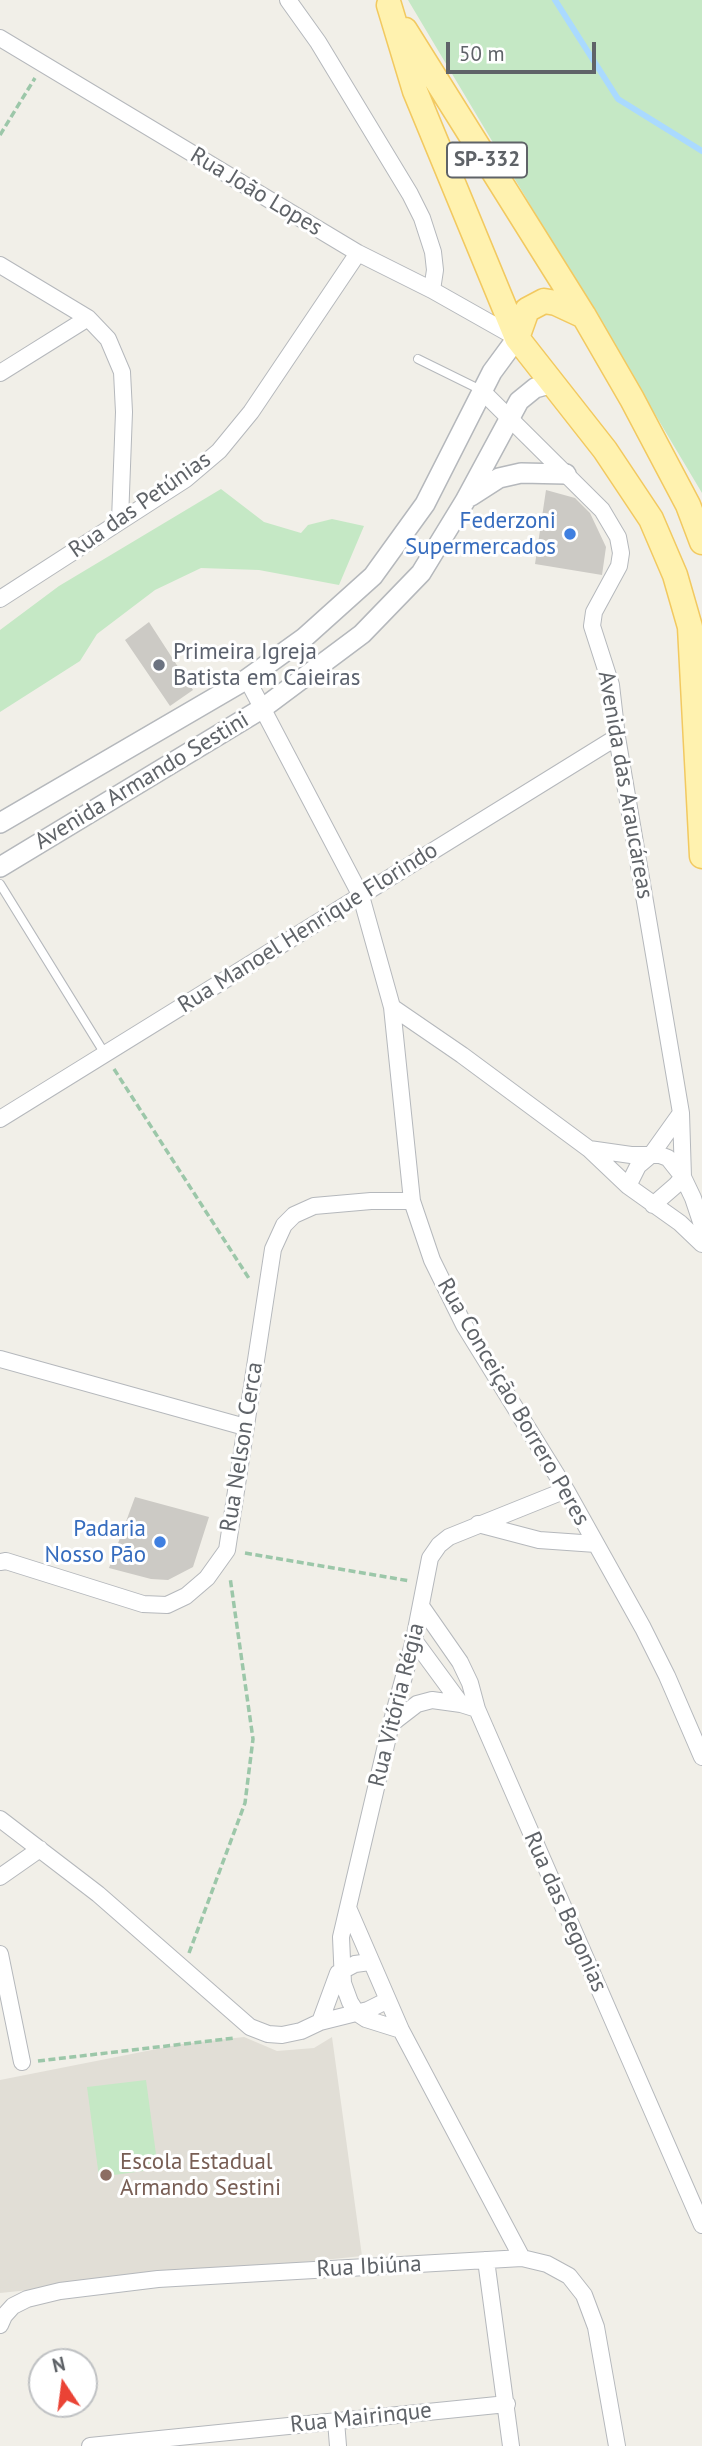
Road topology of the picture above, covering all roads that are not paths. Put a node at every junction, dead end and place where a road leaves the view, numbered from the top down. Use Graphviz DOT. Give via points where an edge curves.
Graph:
graph roads {
  1 [pos="288,0"];
  2 [pos="388,2"];
  3 [pos="0,38"];
  4 [pos="358,253"];
  5 [pos="0,265"];
  6 [pos="432,290"];
  7 [pos="584,316"];
  8 [pos="88,318"];
  9 [pos="517,338"];
  10 [pos="418,359"];
  11 [pos="0,373"];
  12 [pos="553,383"];
  13 [pos="482,391"];
  14 [pos="509,420"];
  15 [pos="566,474"];
  16 [pos="465,501"];
  17 [pos="120,520"];
  18 [pos="702,542"];
  19 [pos="0,599"];
  20 [pos="247,679"];
  21 [pos="263,708"];
  22 [pos="617,737"];
  23 [pos="0,822"];
  24 [pos="702,856"];
  25 [pos="0,867"];
  26 [pos="0,884"];
  27 [pos="360,896"];
  28 [pos="392,1007"];
  29 [pos="105,1054"];
  30 [pos="681,1113"];
  31 [pos="0,1119"];
  32 [pos="589,1149"];
  33 [pos="651,1154"];
  34 [pos="683,1177"];
  35 [pos="628,1186"];
  36 [pos="412,1201"];
  37 [pos="653,1205"];
  38 [pos="702,1224"];
  39 [pos="702,1244"];
  40 [pos="0,1359"];
  41 [pos="245,1427"];
  42 [pos="566,1490"];
  43 [pos="478,1524"];
  44 [pos="596,1544"];
  45 [pos="0,1562"];
  46 [pos="421,1606"];
  47 [pos="414,1640"];
  48 [pos="461,1703"];
  49 [pos="477,1709"];
  50 [pos="391,1724"];
  51 [pos="702,1757"];
  52 [pos="0,1819"];
  53 [pos="40,1849"];
  54 [pos="0,1877"];
  55 [pos="349,1910"];
  56 [pos="0,1954"];
  57 [pos="370,1962"];
  58 [pos="342,1970"];
  59 [pos="388,2000"];
  60 [pos="357,2012"];
  61 [pos="320,2022"];
  62 [pos="401,2030"];
  63 [pos="22,2063"];
  64 [pos="702,2225"];
  65 [pos="522,2258"];
  66 [pos="486,2260"];
  67 [pos="0,2325"];
  68 [pos="507,2404"];
  69 [pos="336,2421"];
  70 [pos="90,2446"];
  71 [pos="338,2446"];
  72 [pos="512,2446"];
  73 [pos="617,2446"];
  1 -- 6 [label="street" via="318,42 422,218 433,252"];
  2 -- 7 [label="main road, SP-332"];
  2 -- 9 [label="main road, SP-332" via="415,91"];
  3 -- 4 [label="street, Rua João Lopes"];
  4 -- 6 [label="street, Rua João Lopes"];
  4 -- 17 [label="street, Rua das Petúnias" via="251,412 219,451 186,479"];
  5 -- 8 [label="street"];
  6 -- 9 [label="street, Rua João Lopes"];
  7 -- 9 [label="main road" via="544,301 527,310"];
  7 -- 18 [label="main road, SP-332" via="682,493"];
  8 -- 11 [label="street"];
  8 -- 17 [label="street" via="108,339 122,372"];
  9 -- 12 [label="main road, SP-332"];
  9 -- 13 [label="street, Avenida Armando Sestini"];
  10 -- 13 [label="lane"];
  12 -- 14 [label="street, Avenida Armando Sestini" via="535,388 519,401"];
  12 -- 24 [label="main road, SP-332" via="651,519 675,575 690,626"];
  13 -- 14 [label="street, Avenida das Araucáreas"];
  13 -- 20 [label="street, Avenida Armando Sestini" via="425,504 373,576 304,638"];
  14 -- 15 [label="street, Avenida das Araucáreas"];
  14 -- 16 [label="street, Avenida Armando Sestini"];
  15 -- 16 [label="street" via="521,473 499,478"];
  15 -- 22 [label="street, Avenida das Araucáreas" via="602,510 618,537 619,566 594,612 592,626 611,685"];
  16 -- 21 [label="street, Avenida Armando Sestini" via="421,573 393,603 362,634"];
  17 -- 19 [label="street, Rua das Petúnias"];
  20 -- 21 [label="street, Rua Conceição Borrero Peres"];
  20 -- 23 [label="street, Avenida Armando Sestini"];
  21 -- 25 [label="street, Avenida Armando Sestini"];
  21 -- 27 [label="street, Rua Conceição Borrero Peres"];
  22 -- 27 [label="street, Rua Manoel Henrique Florindo"];
  22 -- 30 [label="street, Avenida das Araucáreas"];
  26 -- 29 [label="lane"];
  27 -- 28 [label="street, Rua Conceição Borrero Peres"];
  27 -- 29 [label="street, Rua Manoel Henrique Florindo"];
  28 -- 32 [label="street"];
  28 -- 36 [label="street, Rua Conceição Borrero Peres"];
  29 -- 31 [label="street, Rua Manoel Henrique Florindo"];
  30 -- 33 [label="street"];
  30 -- 34 [label="street, Avenida das Araucáreas"];
  32 -- 33 [label="street"];
  32 -- 35 [label="street"];
  33 -- 34 [label="street" via="668,1158"];
  33 -- 35 [label="street" via="638,1166"];
  34 -- 37 [label="street"];
  34 -- 38 [label="street"];
  35 -- 37 [label="street"];
  36 -- 41 [label="street, Rua Nelson Cerca" via="314,1206 284,1225 272,1249"];
  36 -- 42 [label="street, Rua Conceição Borrero Peres" via="432,1260 464,1325"];
  37 -- 39 [label="street"];
  40 -- 41 [label="street"];
  41 -- 45 [label="street, Rua Nelson Cerca" via="227,1550 186,1596 167,1605 143,1604"];
  42 -- 43 [label="street, Rua Vitória Régia"];
  42 -- 44 [label="street, Rua Conceição Borrero Peres"];
  43 -- 44 [label="street" via="539,1540"];
  43 -- 46 [label="street, Rua Vitória Régia" via="439,1545 430,1558"];
  44 -- 51 [label="street, Rua Conceição Borrero Peres" via="667,1676"];
  46 -- 47 [label="street, Rua Vitória Régia"];
  46 -- 49 [label="street, Rua das Begonias" via="460,1662"];
  47 -- 48 [label="street"];
  47 -- 50 [label="street, Rua Vitória Régia"];
  48 -- 49 [label="street"];
  48 -- 50 [label="street" via="432,1700 417,1704"];
  49 -- 64 [label="street, Rua das Begonias"];
  50 -- 55 [label="street, Rua Vitória Régia"];
  52 -- 53 [label="street"];
  53 -- 54 [label="street"];
  53 -- 61 [label="street" via="250,2027 282,2035"];
  55 -- 57 [label="street"];
  55 -- 58 [label="street, Rua Vitória Régia" via="341,1937"];
  56 -- 63 [label="street"];
  57 -- 58 [label="street"];
  57 -- 59 [label="street"];
  58 -- 60 [label="street, Rua Vitória Régia" via="347,1996"];
  58 -- 61 [label="street, Rua Vitória Régia"];
  59 -- 60 [label="street"];
  59 -- 62 [label="street"];
  60 -- 61 [label="street"];
  60 -- 62 [label="street"];
  62 -- 65 [label="street"];
  65 -- 66 [label="street, Rua Ibiúna"];
  65 -- 73 [label="street, Rua Ibiúna" via="569,2276 584,2295 596,2327"];
  66 -- 67 [label="street, Rua Ibiúna" via="158,2279 60,2291 13,2306"];
  66 -- 68 [label="street"];
  68 -- 69 [label="street, Rua Mairinque"];
  68 -- 72 [label="street"];
  69 -- 70 [label="street, Rua Mairinque"];
  69 -- 71 [label="street"];
}
